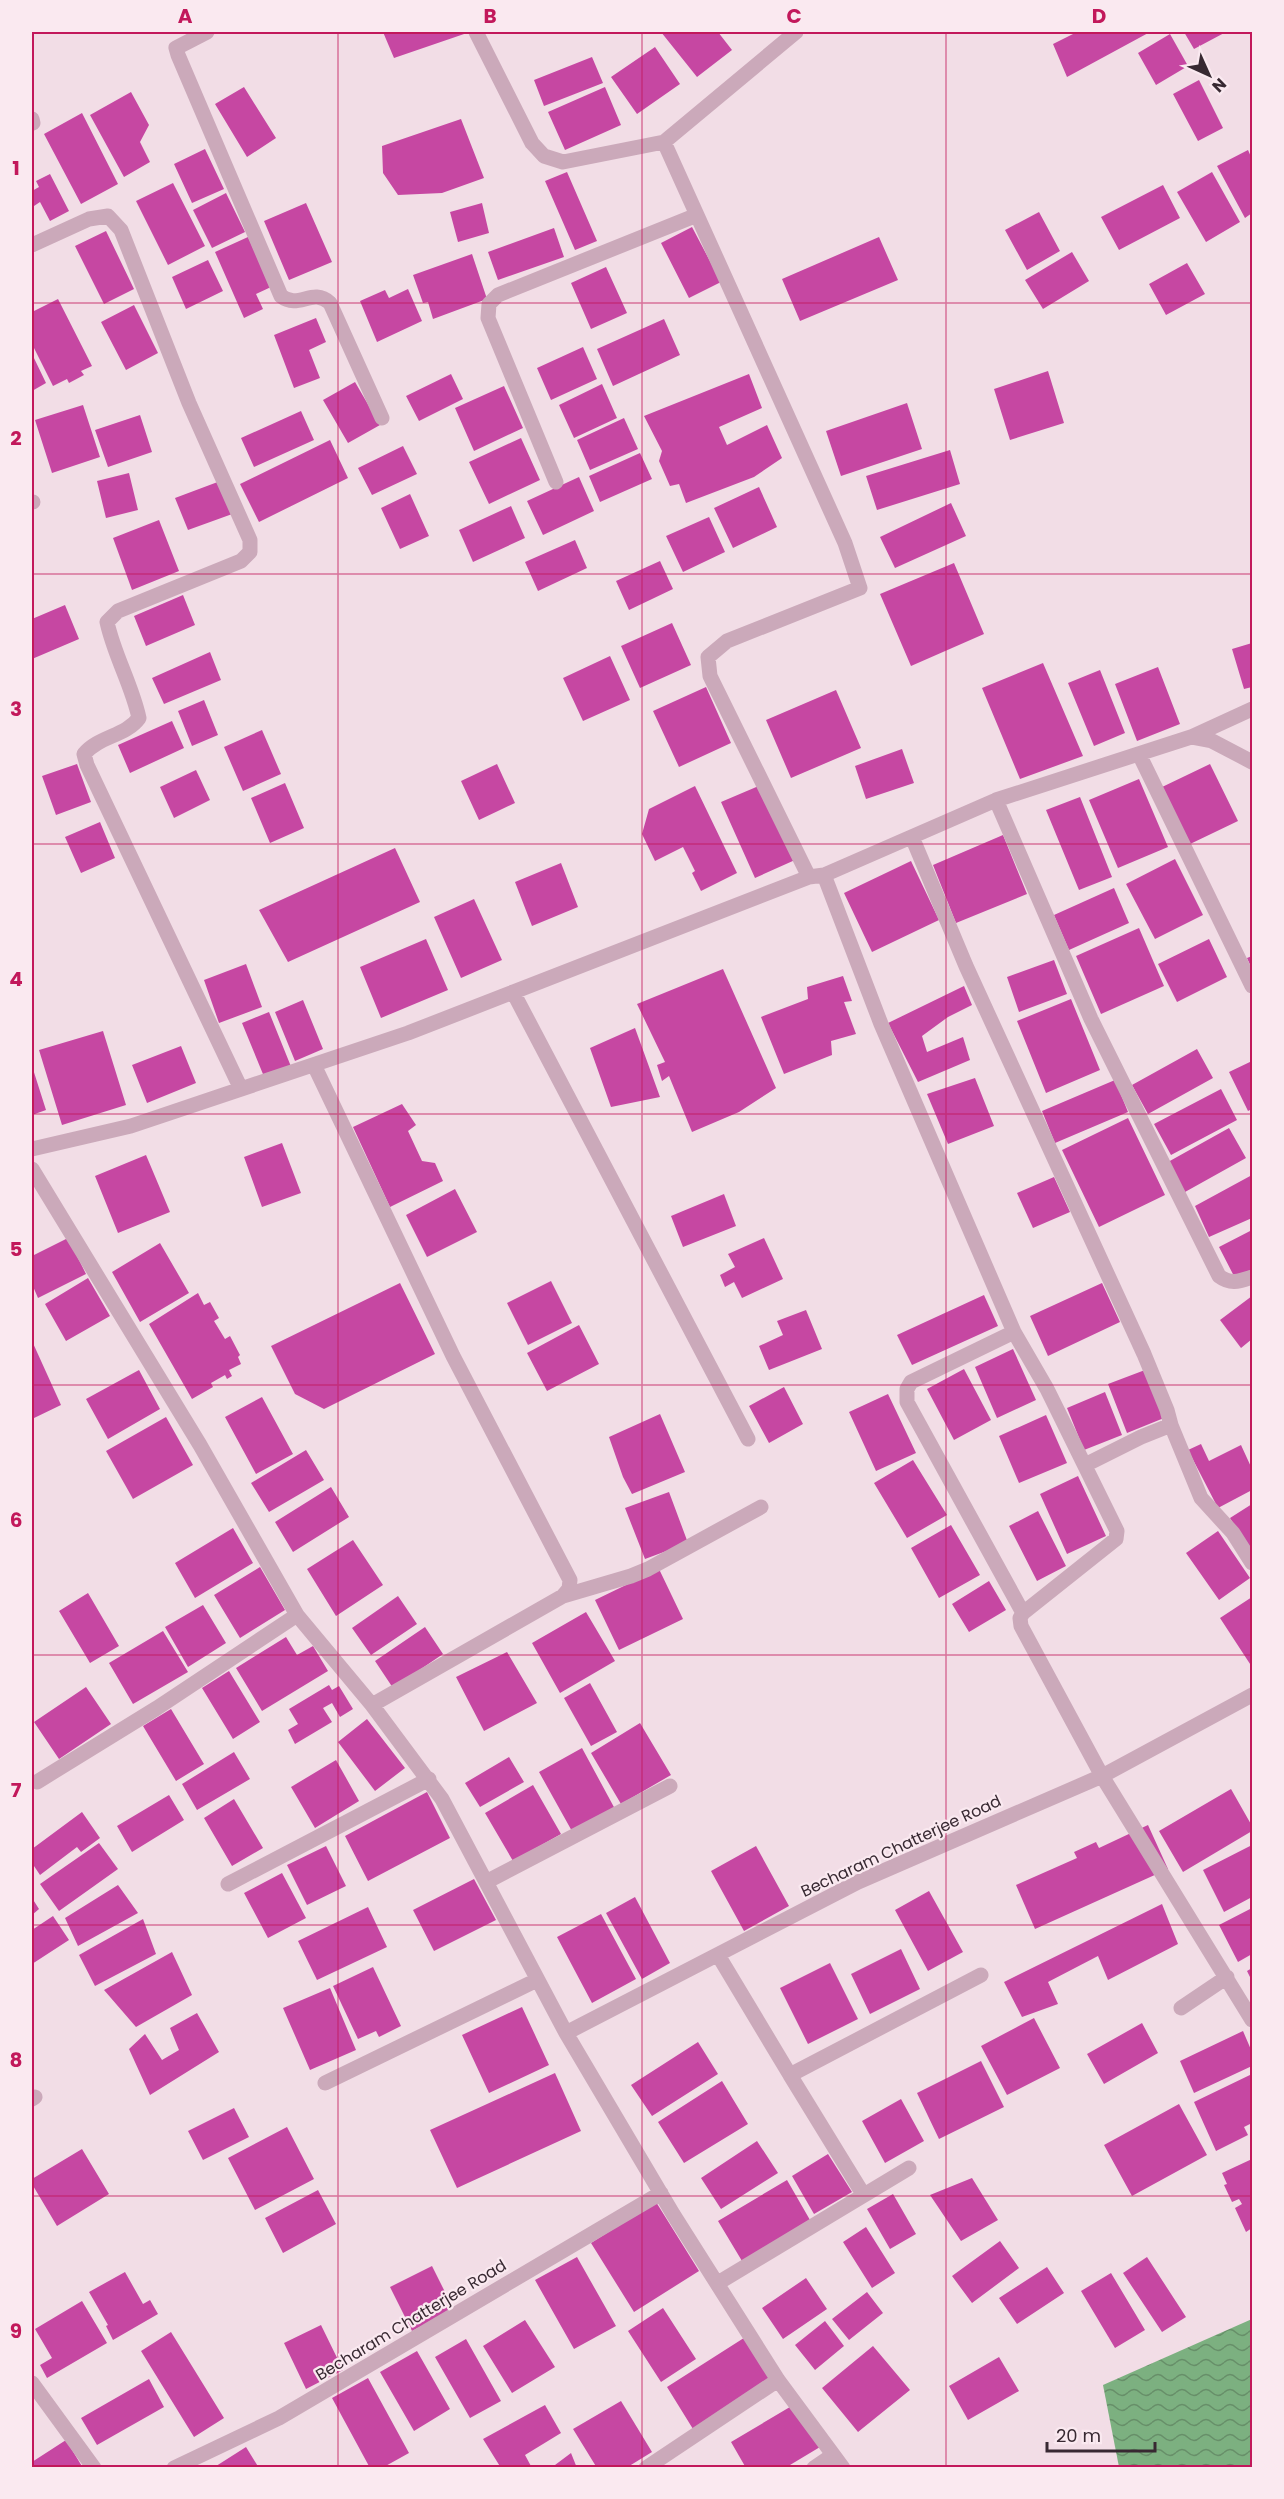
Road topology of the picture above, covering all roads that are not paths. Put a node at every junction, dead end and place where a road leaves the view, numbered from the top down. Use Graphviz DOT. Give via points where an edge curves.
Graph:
graph roads {
  1 [pos="207,32"];
  2 [pos="476,32"];
  3 [pos="796,32"];
  4 [pos="664,142"];
  5 [pos="697,215"];
  6 [pos="32,245"];
  7 [pos="382,418"];
  8 [pos="556,482"];
  9 [pos="1252,709"];
  10 [pos="1191,737"];
  11 [pos="1139,754"];
  12 [pos="1252,762"];
  13 [pos="996,800"];
  14 [pos="912,837"];
  15 [pos="816,876"];
  16 [pos="1252,986"];
  17 [pos="513,992"];
  18 [pos="314,1065"];
  19 [pos="241,1089"];
  20 [pos="32,1149"];
  21 [pos="32,1169"];
  22 [pos="1252,1277"];
  23 [pos="1014,1332"];
  24 [pos="1171,1425"];
  25 [pos="748,1439"];
  26 [pos="1085,1465"];
  27 [pos="761,1507"];
  28 [pos="1252,1563"];
  29 [pos="563,1596"];
  30 [pos="1023,1612"];
  31 [pos="297,1615"];
  32 [pos="1252,1695"];
  33 [pos="372,1705"];
  34 [pos="1102,1776"];
  35 [pos="429,1779"];
  36 [pos="37,1782"];
  37 [pos="670,1786"];
  38 [pos="486,1882"];
  39 [pos="228,1884"];
  40 [pos="718,1955"];
  41 [pos="981,1975"];
  42 [pos="1227,1977"];
  43 [pos="537,1980"];
  44 [pos="1181,2008"];
  45 [pos="1252,2020"];
  46 [pos="566,2033"];
  47 [pos="790,2075"];
  48 [pos="325,2083"];
  49 [pos="909,2168"];
  50 [pos="661,2193"];
  51 [pos="863,2194"];
  52 [pos="718,2283"];
  53 [pos="778,2380"];
  54 [pos="32,2383"];
  55 [pos="838,2461"];
  56 [pos="94,2468"];
  57 [pos="174,2468"];
  58 [pos="646,2468"];
  59 [pos="814,2468"];
  1 -- 7 [label="street" via="176,48 178,56 281,296 288,301 316,296 330,303"];
  2 -- 4 [label="street" via="532,143 544,156 563,162"];
  3 -- 4 [label="street"];
  4 -- 5 [label="street"];
  5 -- 8 [label="street" via="498,295 489,304 488,318"];
  5 -- 15 [label="street" via="845,543 860,588 727,641 708,657 710,676"];
  6 -- 19 [label="street" via="89,219 108,216 121,230 189,403 250,540 250,552 241,561 118,611 107,622 139,718 134,726 91,745 84,754"];
  9 -- 10 [label="street"];
  10 -- 11 [label="street"];
  10 -- 12 [label="street" via="1212,741"];
  11 -- 13 [label="street"];
  11 -- 16 [label="street"];
  13 -- 14 [label="street"];
  13 -- 22 [label="street" via="1091,1019 1219,1276 1227,1282"];
  14 -- 15 [label="street"];
  14 -- 24 [label="street" via="966,966 1144,1354"];
  15 -- 17 [label="street"];
  15 -- 23 [label="street"];
  17 -- 18 [label="street"];
  17 -- 25 [label="street"];
  18 -- 19 [label="street"];
  18 -- 29 [label="street" via="453,1356 570,1580"];
  19 -- 20 [label="street" via="131,1126"];
  21 -- 31 [label="street" via="200,1445"];
  23 -- 26 [label="street"];
  23 -- 30 [label="street" via="911,1382 907,1402"];
  24 -- 26 [label="street"];
  24 -- 28 [label="street" via="1201,1498 1233,1533"];
  26 -- 30 [label="street" via="1118,1536"];
  27 -- 29 [label="street" via="648,1569"];
  29 -- 33 [label="street"];
  30 -- 34 [label="street" via="1021,1626"];
  31 -- 33 [label="street"];
  31 -- 36 [label="street"];
  32 -- 34 [label="street, Becharam Chatterjee Road"];
  33 -- 35 [label="street"];
  34 -- 40 [label="street, Becharam Chatterjee Road" via="858,1882"];
  34 -- 42 [label="street"];
  35 -- 38 [label="street"];
  35 -- 39 [label="street"];
  37 -- 38 [label="street"];
  38 -- 43 [label="street"];
  40 -- 46 [label="street, Becharam Chatterjee Road"];
  40 -- 47 [label="street"];
  41 -- 47 [label="street"];
  42 -- 44 [label="street"];
  42 -- 45 [label="street"];
  43 -- 46 [label="street"];
  43 -- 48 [label="street"];
  46 -- 50 [label="street"];
  47 -- 51 [label="street"];
  49 -- 51 [label="street"];
  50 -- 52 [label="street"];
  50 -- 57 [label="street, Becharam Chatterjee Road" via="279,2418"];
  51 -- 52 [label="street"];
  52 -- 53 [label="street"];
  53 -- 55 [label="street"];
  53 -- 58 [label="street"];
  54 -- 56 [label="street"];
  55 -- 59 [label="street"];
}
